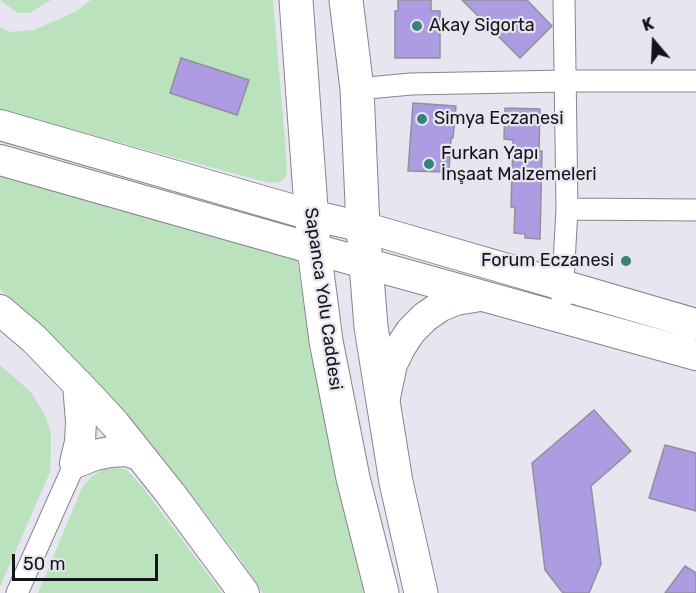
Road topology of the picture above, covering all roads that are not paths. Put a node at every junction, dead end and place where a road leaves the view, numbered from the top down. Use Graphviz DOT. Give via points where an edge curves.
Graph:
graph roads {
  1 [pos="296,0"];
  2 [pos="346,0"];
  3 [pos="564,0"];
  4 [pos="566,81"];
  5 [pos="696,81"];
  6 [pos="357,89"];
  7 [pos="0,125"];
  8 [pos="0,160"];
  9 [pos="567,209"];
  10 [pos="696,210"];
  11 [pos="311,215"];
  12 [pos="363,226"];
  13 [pos="314,249"];
  14 [pos="365,263"];
  15 [pos="563,286"];
  16 [pos="483,295"];
  17 [pos="0,310"];
  18 [pos="560,317"];
  19 [pos="696,324"];
  20 [pos="696,355"];
  21 [pos="78,384"];
  22 [pos="382,408"];
  23 [pos="139,455"];
  24 [pos="75,463"];
  25 [pos="17,593"];
  26 [pos="244,593"];
  27 [pos="382,593"];
  28 [pos="422,593"];
  1 -- 11 [label="highway, Sapanca Yolu Caddesi"];
  2 -- 6 [label="highway"];
  3 -- 4 [label="street"];
  4 -- 5 [label="street"];
  4 -- 6 [label="street"];
  4 -- 9 [label="street"];
  6 -- 12 [label="highway"];
  7 -- 11 [label="street"];
  8 -- 13 [label="street"];
  9 -- 10 [label="street"];
  9 -- 15 [label="street"];
  11 -- 12 [label="street"];
  11 -- 13 [label="highway, Sapanca Yolu Caddesi"];
  12 -- 14 [label="highway"];
  12 -- 15 [label="street"];
  13 -- 14 [label="street"];
  13 -- 27 [label="highway, Sapanca Yolu Caddesi" via="338,404"];
  14 -- 16 [label="street"];
  14 -- 22 [label="highway"];
  15 -- 18 [label="street"];
  15 -- 19 [label="street"];
  16 -- 18 [label="street"];
  16 -- 22 [label="street" via="441,306 411,331 392,364"];
  17 -- 21 [label="street"];
  18 -- 20 [label="street"];
  21 -- 23 [label="street"];
  21 -- 24 [label="street" via="81,422"];
  22 -- 28 [label="highway"];
  23 -- 24 [label="street" via="110,452"];
  23 -- 26 [label="street"];
  24 -- 25 [label="street"];
}
